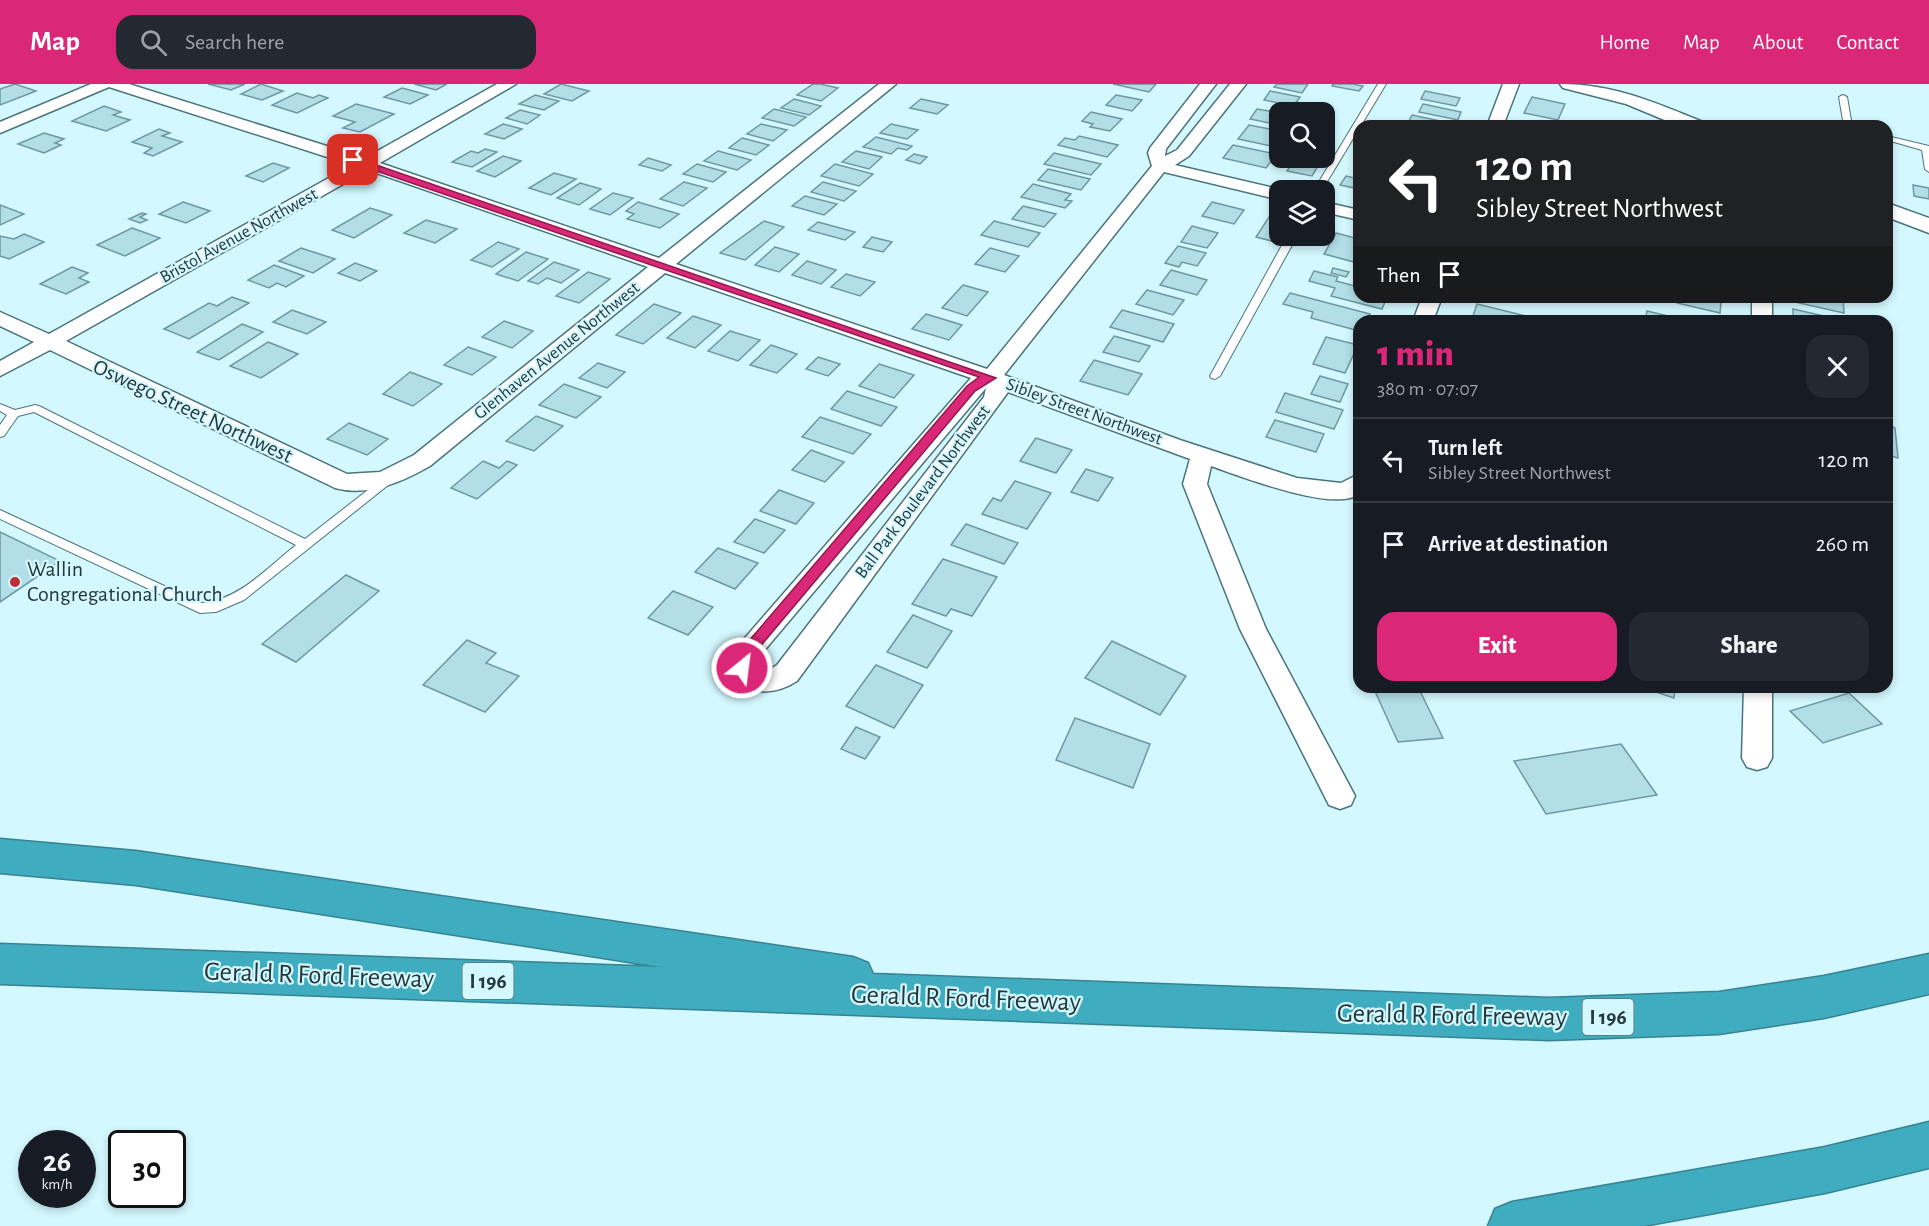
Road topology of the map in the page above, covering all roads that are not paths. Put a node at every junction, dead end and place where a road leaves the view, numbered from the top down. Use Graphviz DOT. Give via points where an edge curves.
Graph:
graph roads {
  1 [pos="104,84"];
  2 [pos="113,84"];
  3 [pos="508,84"];
  4 [pos="888,84"];
  5 [pos="1208,84"];
  6 [pos="1238,84"];
  7 [pos="1382,84"];
  8 [pos="1511,84"];
  9 [pos="1569,84"];
  10 [pos="1843,97"];
  11 [pos="1360,120"];
  12 [pos="1497,120"];
  13 [pos="1681,120"];
  14 [pos="1847,120"];
  15 [pos="0,128"];
  16 [pos="1353,132"];
  17 [pos="1893,139"];
  18 [pos="1928,148"];
  19 [pos="367,164"];
  20 [pos="1160,166"];
  21 [pos="1929,169"];
  22 [pos="1324,180"];
  23 [pos="1269,192"];
  24 [pos="1335,210"];
  25 [pos="1893,211"];
  26 [pos="1353,214"];
  27 [pos="1929,226"];
  28 [pos="1286,246"];
  29 [pos="663,267"];
  30 [pos="0,318"];
  31 [pos="49,343"];
  32 [pos="0,370"];
  33 [pos="1215,376"];
  34 [pos="991,378"];
  35 [pos="0,407"];
  36 [pos="14,414"];
  37 [pos="0,433"];
  38 [pos="1203,455"];
  39 [pos="391,478"];
  40 [pos="1353,487"];
  41 [pos="0,514"];
  42 [pos="306,545"];
  43 [pos="1758,693"];
  44 [pos="1757,758"];
  45 [pos="1340,796"];
  46 [pos="0,856"];
  47 [pos="0,964"];
  48 [pos="1929,974"];
  49 [pos="976,997"];
  50 [pos="1929,1145"];
  51 [pos="1512,1226"];
  1 -- 15 [label="street"];
  2 -- 19 [label="street, Sibley Street Northwest"];
  3 -- 19 [label="street, Bristol Avenue Northwest"];
  4 -- 29 [label="street, Glenhaven Avenue Northwest"];
  5 -- 20 [label="street, Ball Park Boulevard Northwest" via="1158,148"];
  6 -- 20 [label="street" via="1184,153"];
  7 -- 11 [label="lane"];
  8 -- 12 [label="street"];
  9 -- 13 [label="main road" via="1633,100"];
  10 -- 14 [label="lane"];
  16 -- 22 [label="lane"];
  17 -- 18 [label="lane"];
  18 -- 21 [label="lane"];
  19 -- 29 [label="street, Sibley Street Northwest"];
  19 -- 31 [label="street, Bristol Avenue Northwest"];
  20 -- 23 [label="street"];
  20 -- 34 [label="street, Ball Park Boulevard Northwest"];
  24 -- 26 [label="street"];
  25 -- 27 [label="main road"];
  28 -- 33 [label="lane"];
  29 -- 34 [label="street, Sibley Street Northwest"];
  29 -- 39 [label="street, Glenhaven Avenue Northwest" via="445,443"];
  30 -- 31 [label="street, Oswego Street Northwest"];
  31 -- 32 [label="street, Bristol Avenue Northwest"];
  31 -- 39 [label="street, Oswego Street Northwest" via="343,482 361,484"];
  34 -- 34 [label="street, Ball Park Boulevard Northwest" via="971,388 753,646 742,668 755,681 767,683 787,673 993,399 998,390"];
  34 -- 38 [label="street, Sibley Street Northwest"];
  35 -- 36 [label="lane"];
  36 -- 37 [label="lane"];
  36 -- 42 [label="lane" via="35,408"];
  38 -- 40 [label="street, Sibley Street Northwest" via="1295,486 1331,492 1346,492"];
  38 -- 45 [label="street" via="1195,484 1209,521 1253,629"];
  39 -- 42 [label="lane"];
  41 -- 42 [label="lane" via="200,608 216,607 239,597"];
  43 -- 44 [label="street"];
  46 -- 49 [label="highway" via="136,868"];
  47 -- 49 [label="highway, Gerald R Ford Freeway / I 196"];
  48 -- 49 [label="highway, Gerald R Ford Freeway / I 196" via="1824,997 1719,1013 1639,1017 1468,1017"];
  50 -- 51 [label="highway" via="1824,1170"];
}
